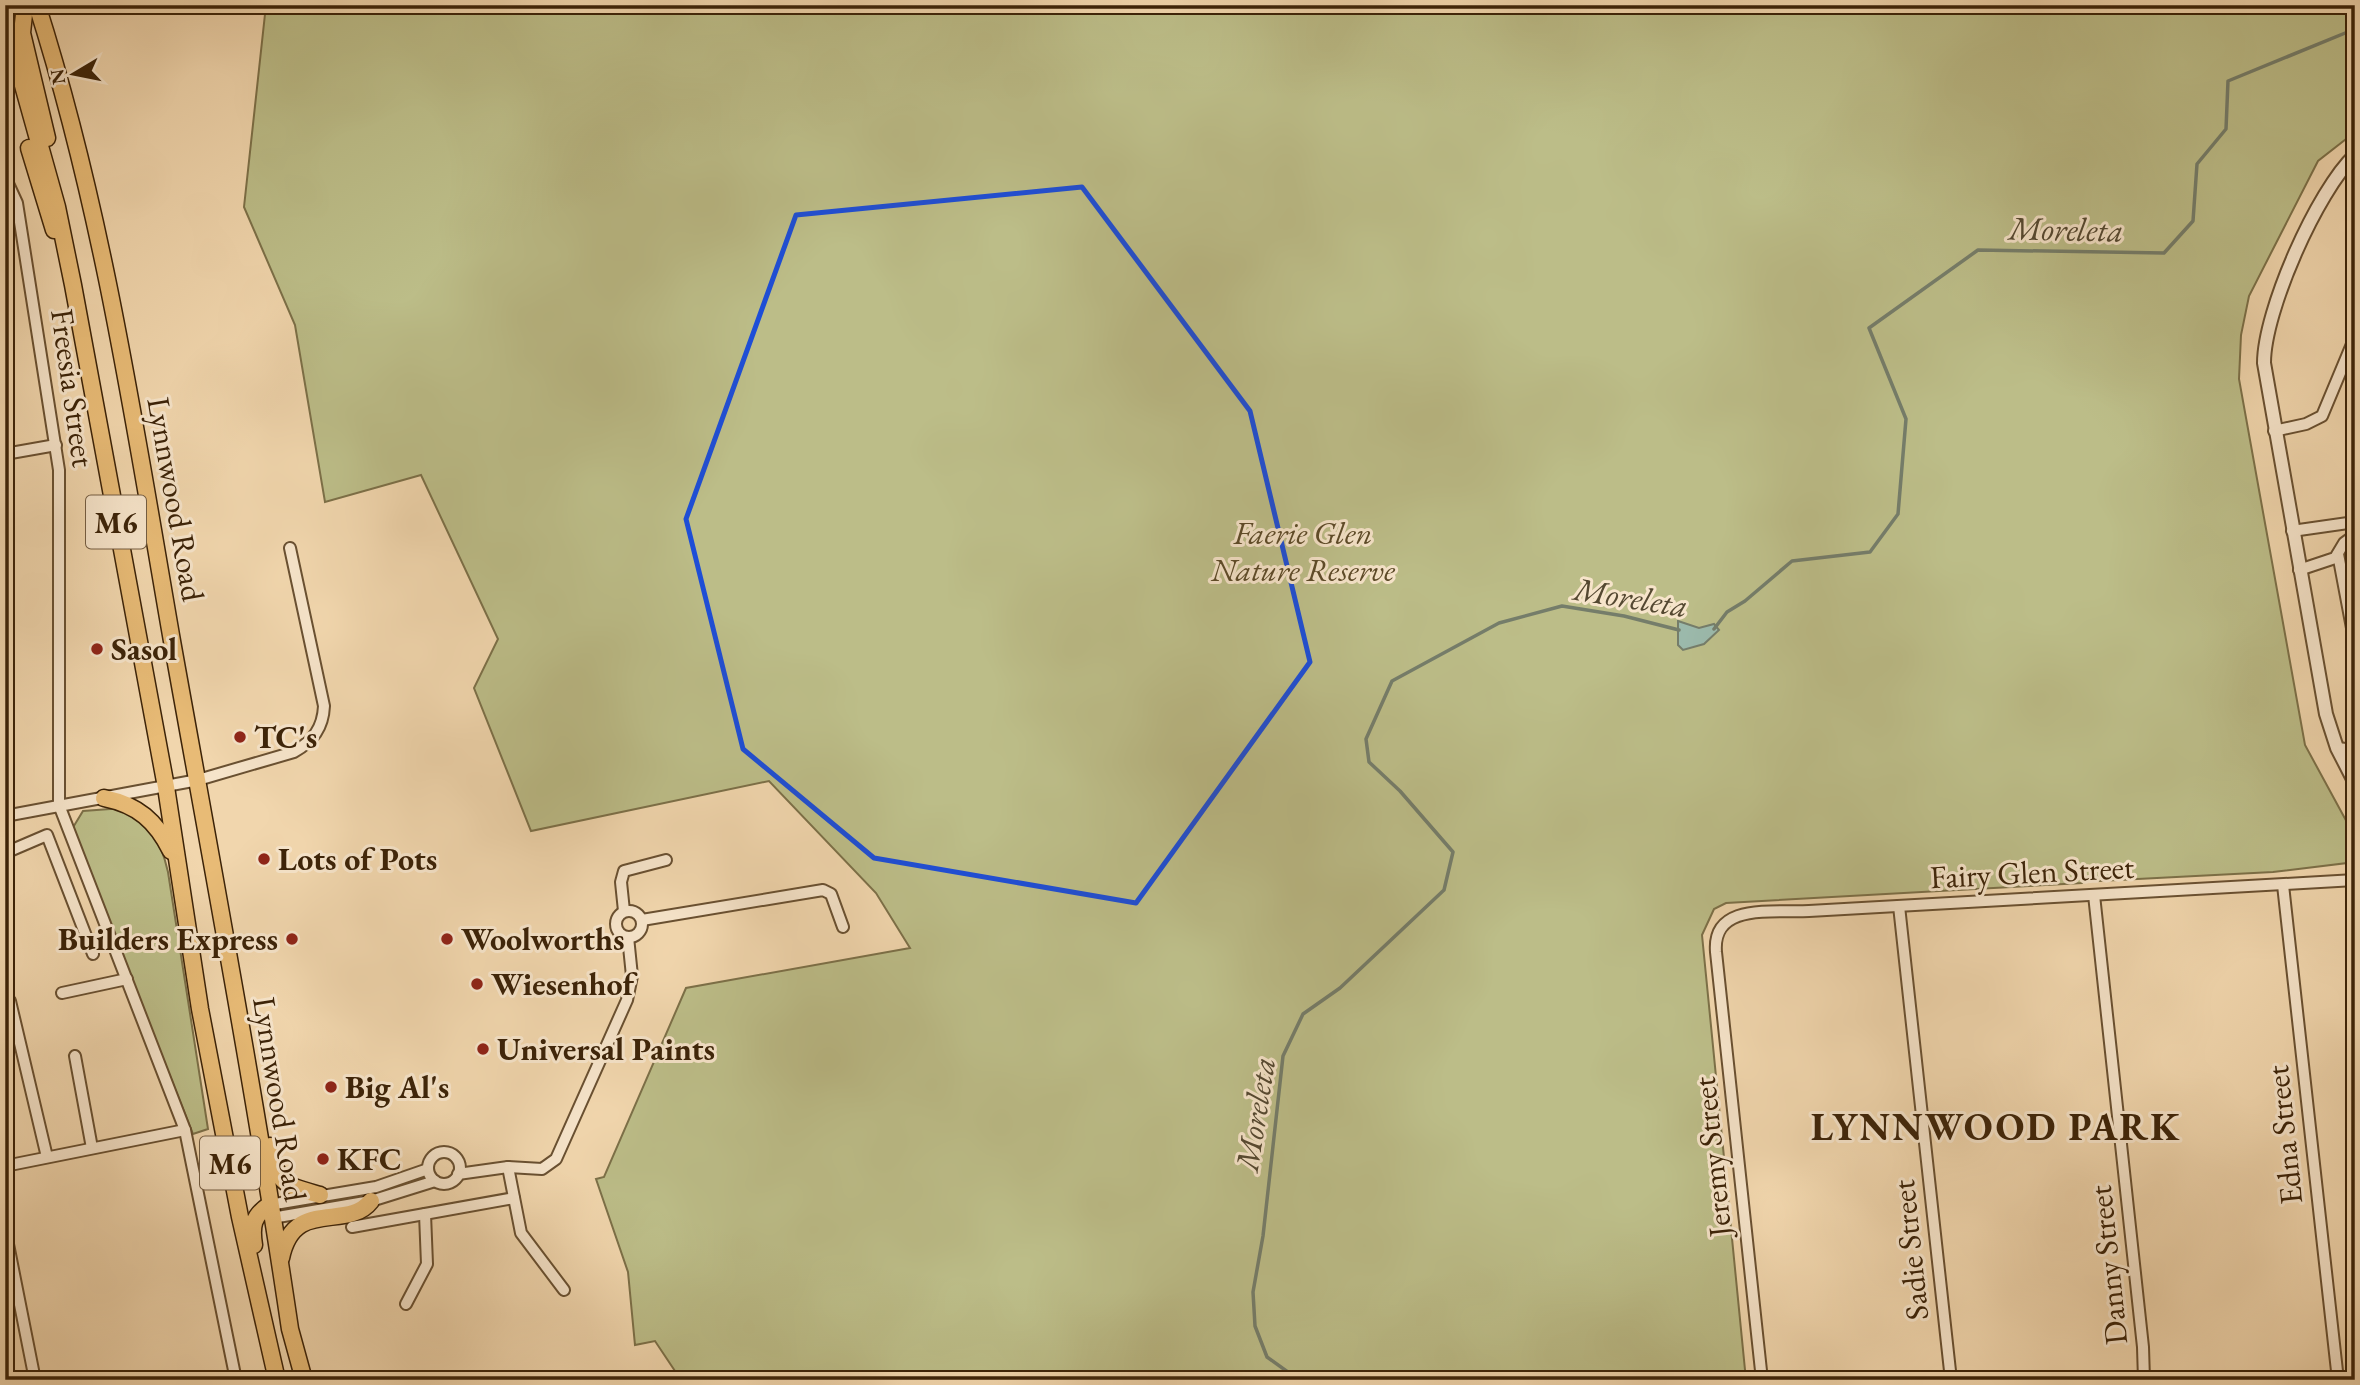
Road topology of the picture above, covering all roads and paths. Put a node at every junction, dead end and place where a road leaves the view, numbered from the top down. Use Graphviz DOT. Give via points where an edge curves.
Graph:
graph roads {
  1 [pos="15,5"];
  2 [pos="39,11"];
  3 [pos="13,20"];
  4 [pos="5,64"];
  5 [pos="2355,155"];
  6 [pos="5,177"];
  7 [pos="73,285"];
  8 [pos="2355,337"];
  9 [pos="2274,431"];
  10 [pos="56,444"];
  11 [pos="5,454"];
  12 [pos="2355,522"];
  13 [pos="2292,531"];
  14 [pos="2355,535"];
  15 [pos="290,548"];
  16 [pos="2338,554"];
  17 [pos="2299,570"];
  18 [pos="2355,644"];
  19 [pos="2337,748"];
  20 [pos="2355,750"];
  21 [pos="198,780"];
  22 [pos="2354,780"];
  23 [pos="166,787"];
  24 [pos="104,798"];
  25 [pos="59,805"];
  26 [pos="5,816"];
  27 [pos="5,853"];
  28 [pos="666,860"];
  29 [pos="177,863"];
  30 [pos="2355,880"];
  31 [pos="2283,884"];
  32 [pos="2094,895"];
  33 [pos="1899,906"];
  34 [pos="624,911"];
  35 [pos="642,920"];
  36 [pos="843,927"];
  37 [pos="1717,929"];
  38 [pos="628,937"];
  39 [pos="93,954"];
  40 [pos="127,979"];
  41 [pos="62,993"];
  42 [pos="5,997"];
  43 [pos="243,1050"];
  44 [pos="75,1056"];
  45 [pos="185,1130"];
  46 [pos="92,1148"];
  47 [pos="47,1157"];
  48 [pos="456,1158"];
  49 [pos="5,1166"];
  50 [pos="508,1167"];
  51 [pos="428,1169"];
  52 [pos="488,1169"];
  53 [pos="458,1174"];
  54 [pos="435,1181"];
  55 [pos="235,1186"];
  56 [pos="320,1195"];
  57 [pos="514,1198"];
  58 [pos="371,1201"];
  59 [pos="270,1212"];
  60 [pos="425,1214"];
  61 [pos="255,1219"];
  62 [pos="352,1227"];
  63 [pos="5,1229"];
  64 [pos="280,1261"];
  65 [pos="564,1290"];
  66 [pos="406,1304"];
  67 [pos="35,1380"];
  68 [pos="236,1380"];
  69 [pos="277,1380"];
  70 [pos="283,1380"];
  71 [pos="304,1380"];
  72 [pos="561,1380"];
  73 [pos="572,1380"];
  74 [pos="1762,1380"];
  75 [pos="1951,1380"];
  76 [pos="2144,1380"];
  77 [pos="2338,1380"];
  1 -- 3 [label="main road"];
  2 -- 3 [label="street"];
  2 -- 21 [label="main road, Lynnwood Road / M6" via="72,128 118,329"];
  3 -- 7 [label="main road, Lynnwood Road / M6"];
  4 -- 7 [label="main road" via="44,205"];
  5 -- 9 [label="street" via="2332,179 2316,206 2267,334 2264,370"];
  6 -- 10 [label="street, Freesia Street" via="17,202"];
  7 -- 23 [label="main road, Lynnwood Road / M6"];
  8 -- 9 [label="street" via="2322,416"];
  9 -- 13 [label="street"];
  10 -- 11 [label="street"];
  10 -- 25 [label="street, Freesia Street" via="60,470"];
  12 -- 13 [label="street"];
  13 -- 17 [label="street"];
  14 -- 16 [label="street"];
  15 -- 21 [label="street" via="324,718 319,730 295,752"];
  16 -- 17 [label="street"];
  16 -- 18 [label="street"];
  17 -- 19 [label="street" via="2326,714"];
  19 -- 20 [label="street"];
  19 -- 22 [label="street"];
  21 -- 23 [label="street"];
  21 -- 43 [label="main road, Lynnwood Road / M6"];
  23 -- 24 [label="street"];
  23 -- 29 [label="main road, Lynnwood Road / M6"];
  24 -- 25 [label="street"];
  24 -- 29 [label="main road" via="129,804 148,817"];
  25 -- 26 [label="street"];
  25 -- 40 [label="street, Freesia Street"];
  27 -- 39 [label="street" via="47,835"];
  28 -- 34 [label="street" via="624,871"];
  29 -- 55 [label="main road, Lynnwood Road / M6"];
  30 -- 31 [label="street, Fairy Glen Street"];
  31 -- 32 [label="street, Fairy Glen Street"];
  31 -- 77 [label="street, Edna Street"];
  32 -- 33 [label="street, Fairy Glen Street"];
  32 -- 76 [label="street, Danny Street"];
  33 -- 37 [label="street, Fairy Glen Street" via="1734,916"];
  33 -- 75 [label="street, Sadie Street"];
  34 -- 35 [label="street" via="637,912"];
  34 -- 38 [label="street" via="616,926"];
  35 -- 36 [label="street" via="824,890 831,894"];
  35 -- 38 [label="street" via="640,932"];
  37 -- 74 [label="street, Jeremy Street"];
  38 -- 50 [label="street" via="632,976 627,1000 563,1148 542,1169"];
  40 -- 41 [label="street"];
  40 -- 45 [label="street, Freesia Street"];
  42 -- 47 [label="street" via="10,1001"];
  43 -- 56 [label="main road" via="259,1090 278,1177 290,1187"];
  43 -- 59 [label="main road, Lynnwood Road / M6"];
  44 -- 46 [label="street"];
  45 -- 46 [label="street"];
  45 -- 68 [label="street, Freesia Street"];
  46 -- 47 [label="street"];
  47 -- 49 [label="street"];
  48 -- 51 [label="street" via="449,1152 436,1154"];
  48 -- 52 [label="street"];
  48 -- 53 [label="street"];
  50 -- 52 [label="street"];
  50 -- 57 [label="street"];
  51 -- 54 [label="street"];
  51 -- 56 [label="street" via="376,1187"];
  52 -- 53 [label="street"];
  53 -- 54 [label="street" via="451,1182"];
  54 -- 58 [label="street"];
  55 -- 61 [label="main road" via="242,1212"];
  55 -- 69 [label="main road, Lynnwood Road / M6"];
  56 -- 59 [label="street"];
  57 -- 60 [label="street"];
  57 -- 65 [label="street" via="523,1238"];
  58 -- 59 [label="street"];
  58 -- 64 [label="main road" via="358,1210 303,1224 287,1239"];
  59 -- 61 [label="main road"];
  59 -- 64 [label="main road, Lynnwood Road / M6"];
  60 -- 62 [label="street"];
  60 -- 66 [label="street" via="427,1264"];
  61 -- 70 [label="main road" via="253,1239"];
  63 -- 67 [label="street"];
  64 -- 71 [label="main road, Lynnwood Road / M6" via="290,1329"];
  72 -- 73 [label="street"];
}
